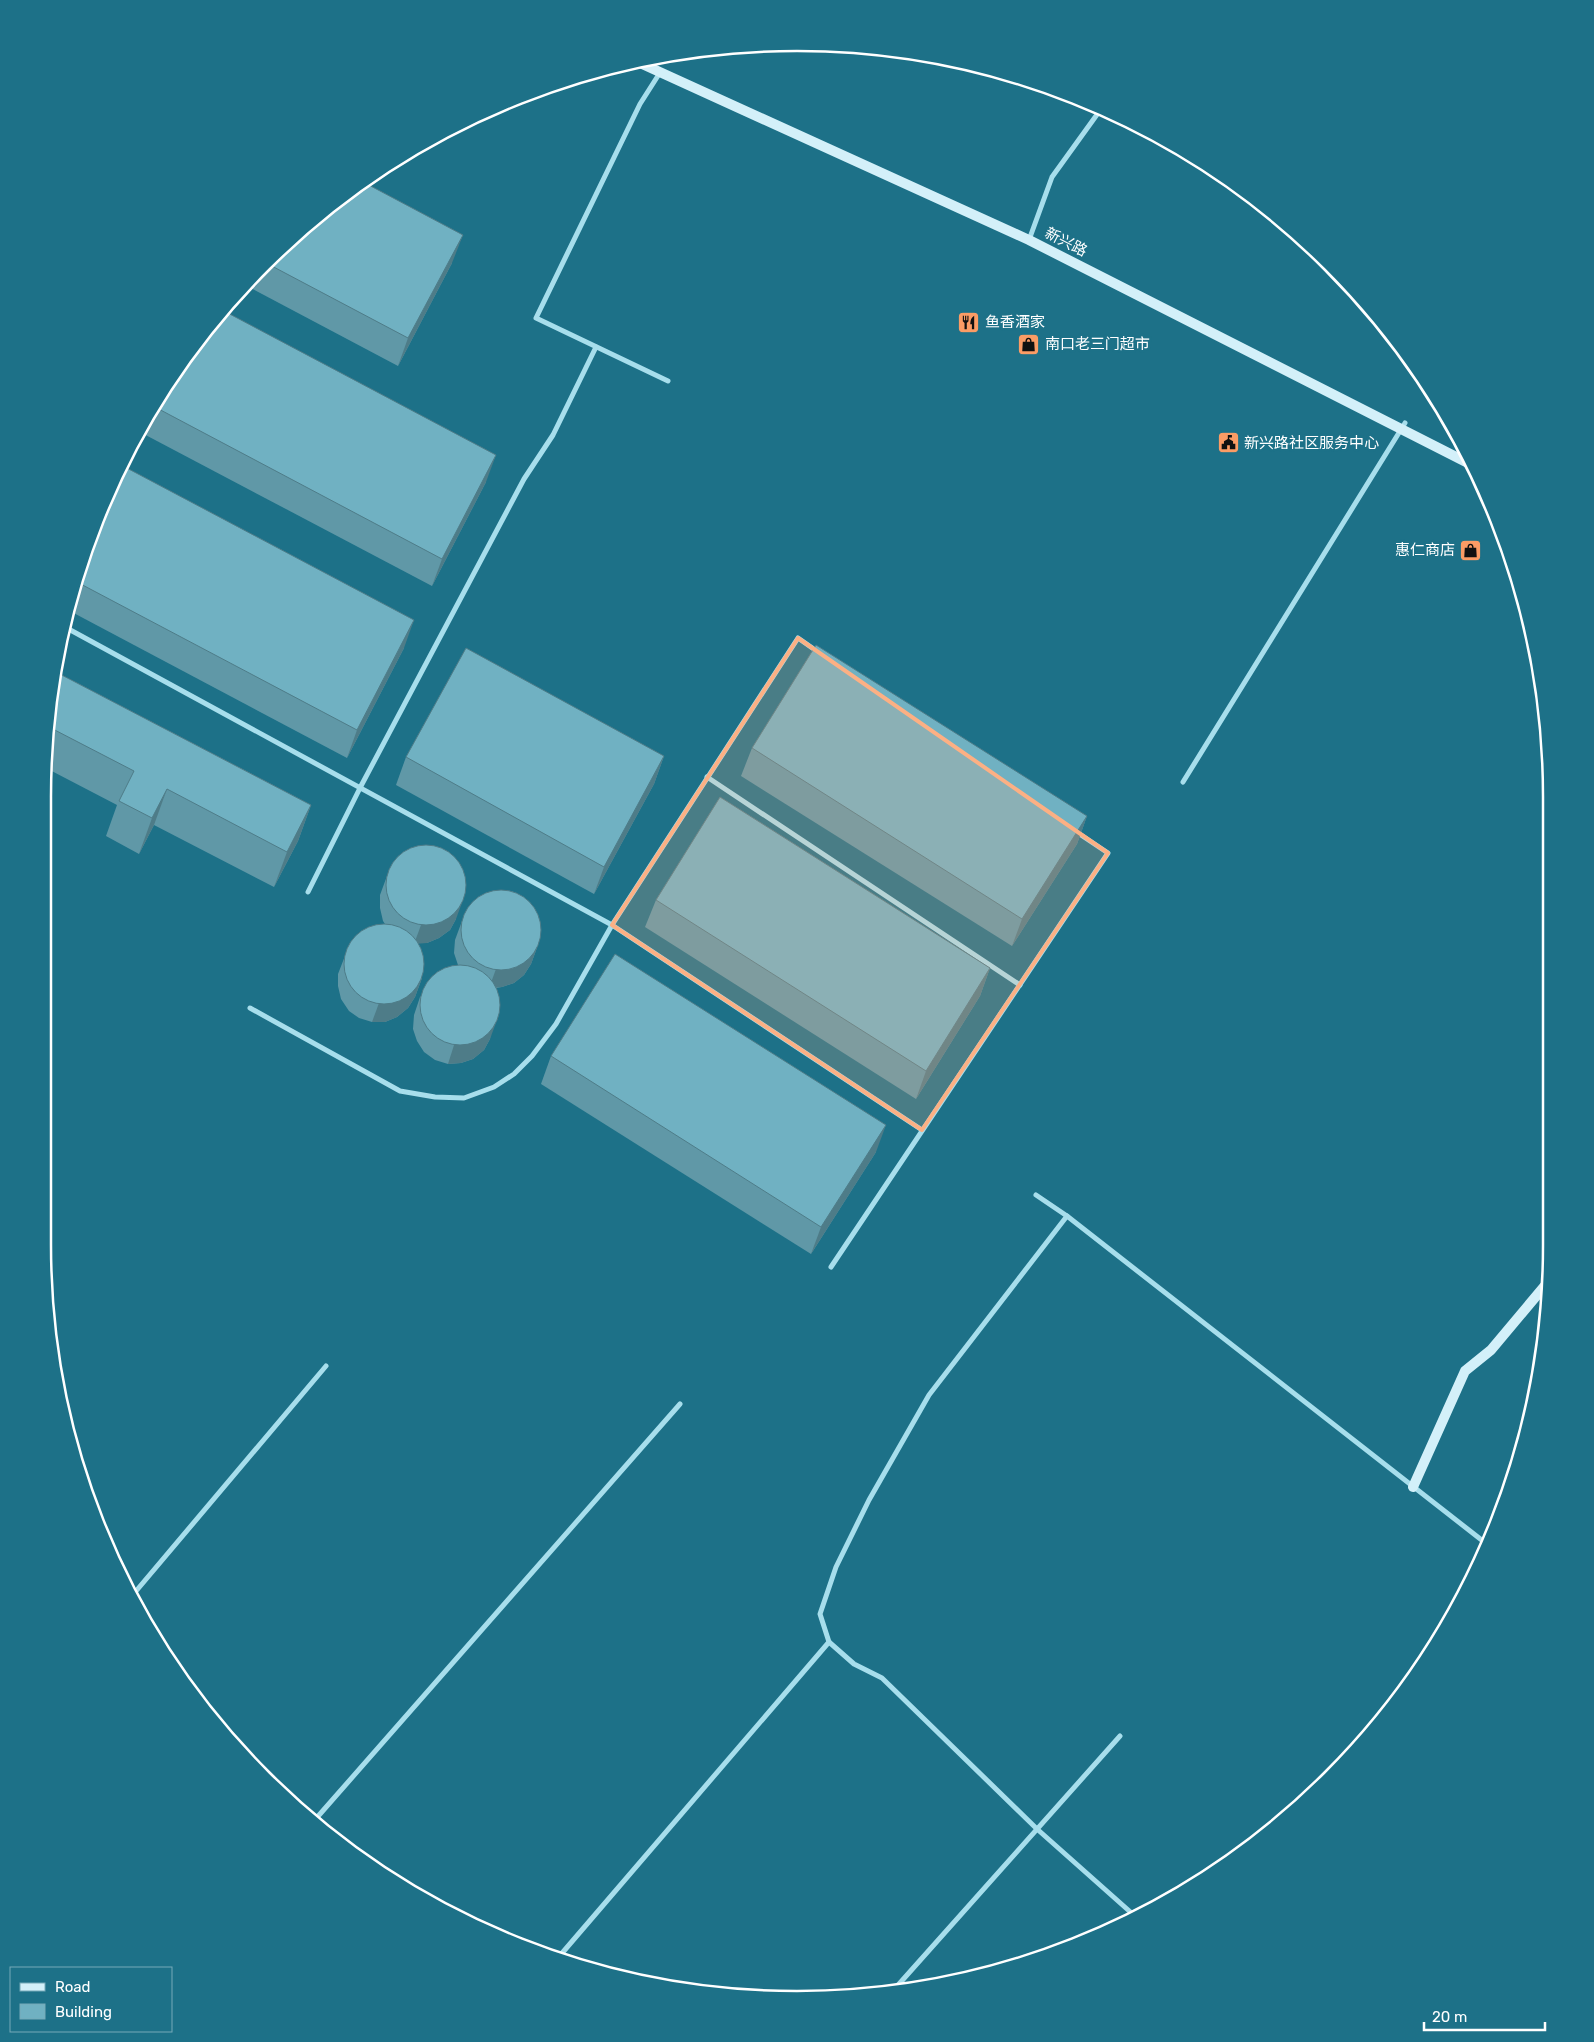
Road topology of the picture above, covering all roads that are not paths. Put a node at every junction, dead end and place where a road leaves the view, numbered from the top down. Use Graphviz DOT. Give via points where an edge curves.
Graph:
graph roads {
  1 [pos="649,67"];
  2 [pos="661,71"];
  3 [pos="1098,115"];
  4 [pos="1029,240"];
  5 [pos="596,347"];
  6 [pos="668,381"];
  7 [pos="1405,423"];
  8 [pos="1462,460"];
  9 [pos="71,630"];
  10 [pos="822,655"];
  11 [pos="707,777"];
  12 [pos="1183,782"];
  13 [pos="361,786"];
  14 [pos="1067,825"];
  15 [pos="308,892"];
  16 [pos="612,925"];
  17 [pos="1020,985"];
  18 [pos="250,1008"];
  19 [pos="922,1130"];
  20 [pos="1036,1196"];
  21 [pos="1067,1216"];
  22 [pos="832,1266"];
  23 [pos="1541,1290"];
  24 [pos="326,1366"];
  25 [pos="680,1404"];
  26 [pos="1413,1487"];
  27 [pos="1481,1541"];
  28 [pos="136,1591"];
  29 [pos="829,1642"];
  30 [pos="1120,1736"];
  31 [pos="318,1816"];
  32 [pos="1037,1829"];
  33 [pos="1131,1912"];
  34 [pos="562,1953"];
  35 [pos="900,1983"];
  1 -- 2 [label="street, 新兴路"];
  2 -- 4 [label="street, 新兴路"];
  2 -- 5 [label="street" via="640,104 536,318"];
  3 -- 4 [label="street" via="1052,177"];
  4 -- 8 [label="street, 新兴路"];
  5 -- 6 [label="street"];
  5 -- 13 [label="street" via="553,435 524,479"];
  7 -- 12 [label="street"];
  9 -- 13 [label="street"];
  10 -- 11 [label="street" via="798,638"];
  11 -- 16 [label="street"];
  11 -- 17 [label="street"];
  13 -- 15 [label="street"];
  13 -- 16 [label="street"];
  14 -- 17 [label="street" via="1108,853"];
  16 -- 18 [label="street" via="556,1024 532,1056 514,1074 494,1087 464,1098 400,1091"];
  16 -- 19 [label="street"];
  17 -- 19 [label="street"];
  19 -- 22 [label="street"];
  20 -- 21 [label="street"];
  21 -- 26 [label="street"];
  21 -- 29 [label="street" via="929,1395 869,1500 836,1567 820,1614"];
  23 -- 26 [label="street" via="1491,1350 1465,1371"];
  24 -- 28 [label="street"];
  25 -- 31 [label="street"];
  26 -- 27 [label="street"];
  29 -- 32 [label="street" via="854,1664 882,1678"];
  29 -- 34 [label="street"];
  30 -- 32 [label="street"];
  32 -- 33 [label="street"];
  32 -- 35 [label="street"];
}
